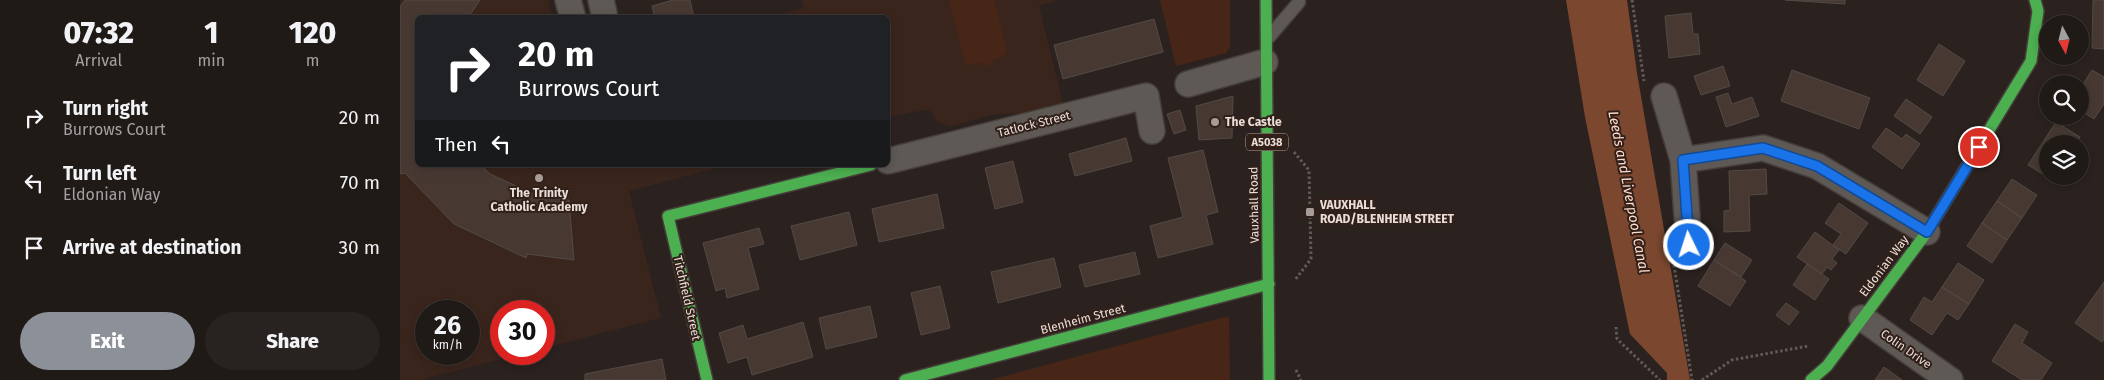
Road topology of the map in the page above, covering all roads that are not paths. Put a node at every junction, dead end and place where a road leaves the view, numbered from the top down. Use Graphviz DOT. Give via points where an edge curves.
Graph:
graph roads {
  1 [pos="568,0"];
  2 [pos="601,0"];
  3 [pos="1266,0"];
  4 [pos="2035,0"];
  5 [pos="1299,2"];
  6 [pos="572,15"];
  7 [pos="604,15"];
  8 [pos="1266,51"];
  9 [pos="1188,84"];
  10 [pos="1664,96"];
  11 [pos="1152,132"];
  12 [pos="890,160"];
  13 [pos="1683,160"];
  14 [pos="863,167"];
  15 [pos="1927,232"];
  16 [pos="1689,245"];
  17 [pos="1269,284"];
  18 [pos="1862,318"];
  19 [pos="706,380"];
  20 [pos="905,380"];
  21 [pos="1269,380"];
  22 [pos="1811,380"];
  23 [pos="1950,380"];
  1 -- 6 [label="street"];
  2 -- 7 [label="street"];
  3 -- 8 [label="street, Vauxhall Road / A5038"];
  4 -- 15 [label="street, Eldonian Way" via="2038,11 2031,61"];
  5 -- 8 [label="lane"];
  8 -- 9 [label="street"];
  8 -- 17 [label="street, Vauxhall Road / A5038"];
  10 -- 13 [label="street"];
  11 -- 12 [label="street, Tatlock Street" via="1146,96"];
  13 -- 15 [label="street" via="1763,148 1817,166"];
  13 -- 16 [label="street"];
  14 -- 19 [label="street, Titchfield Street" via="668,216"];
  15 -- 18 [label="street, Eldonian Way"];
  17 -- 20 [label="street, Blenheim Street"];
  17 -- 21 [label="street, Vauxhall Road / A5038"];
  18 -- 22 [label="street, Eldonian Way" via="1827,366"];
  18 -- 23 [label="street, Colin Drive"];
}
